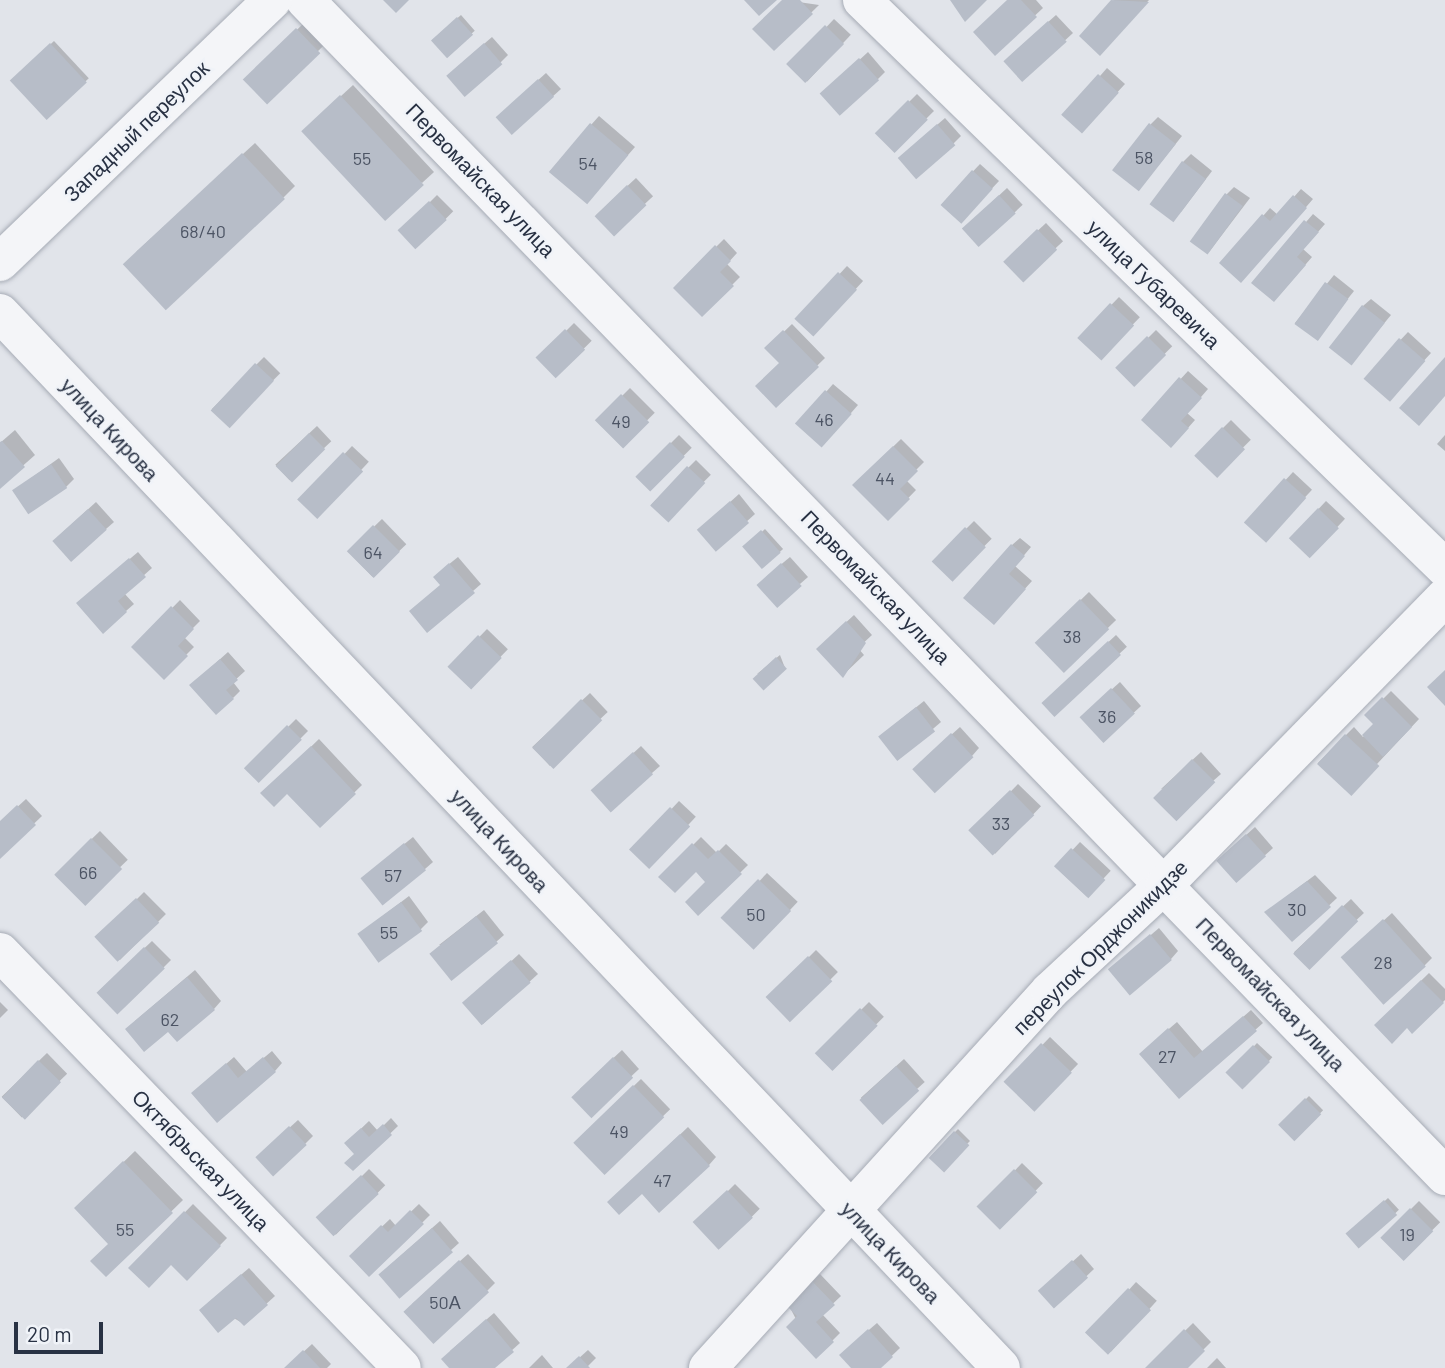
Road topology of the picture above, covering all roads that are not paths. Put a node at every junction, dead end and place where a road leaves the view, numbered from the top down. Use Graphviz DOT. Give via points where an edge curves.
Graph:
graph roads {
  1 [pos="272,0"];
  2 [pos="305,0"];
  3 [pos="862,0"];
  4 [pos="0,262"];
  5 [pos="0,313"];
  6 [pos="1445,568"];
  7 [pos="1445,597"];
  8 [pos="1165,884"];
  9 [pos="0,952"];
  10 [pos="1445,1176"];
  11 [pos="853,1213"];
  12 [pos="402,1368"];
  13 [pos="708,1368"];
  14 [pos="1001,1368"];
  1 -- 4 [label="street, Западный переулок"];
  2 -- 8 [label="street, Первомайская улица"];
  3 -- 6 [label="street, улица Губаревича"];
  5 -- 11 [label="street, улица Кирова"];
  7 -- 8 [label="street, переулок Орджоникидзе"];
  8 -- 10 [label="street, Первомайская улица"];
  8 -- 11 [label="street, переулок Орджоникидзе" via="1050,990"];
  9 -- 12 [label="street, Октябрьская улица"];
  11 -- 13 [label="street, переулок Орджоникидзе"];
  11 -- 14 [label="street, улица Кирова"];
}
